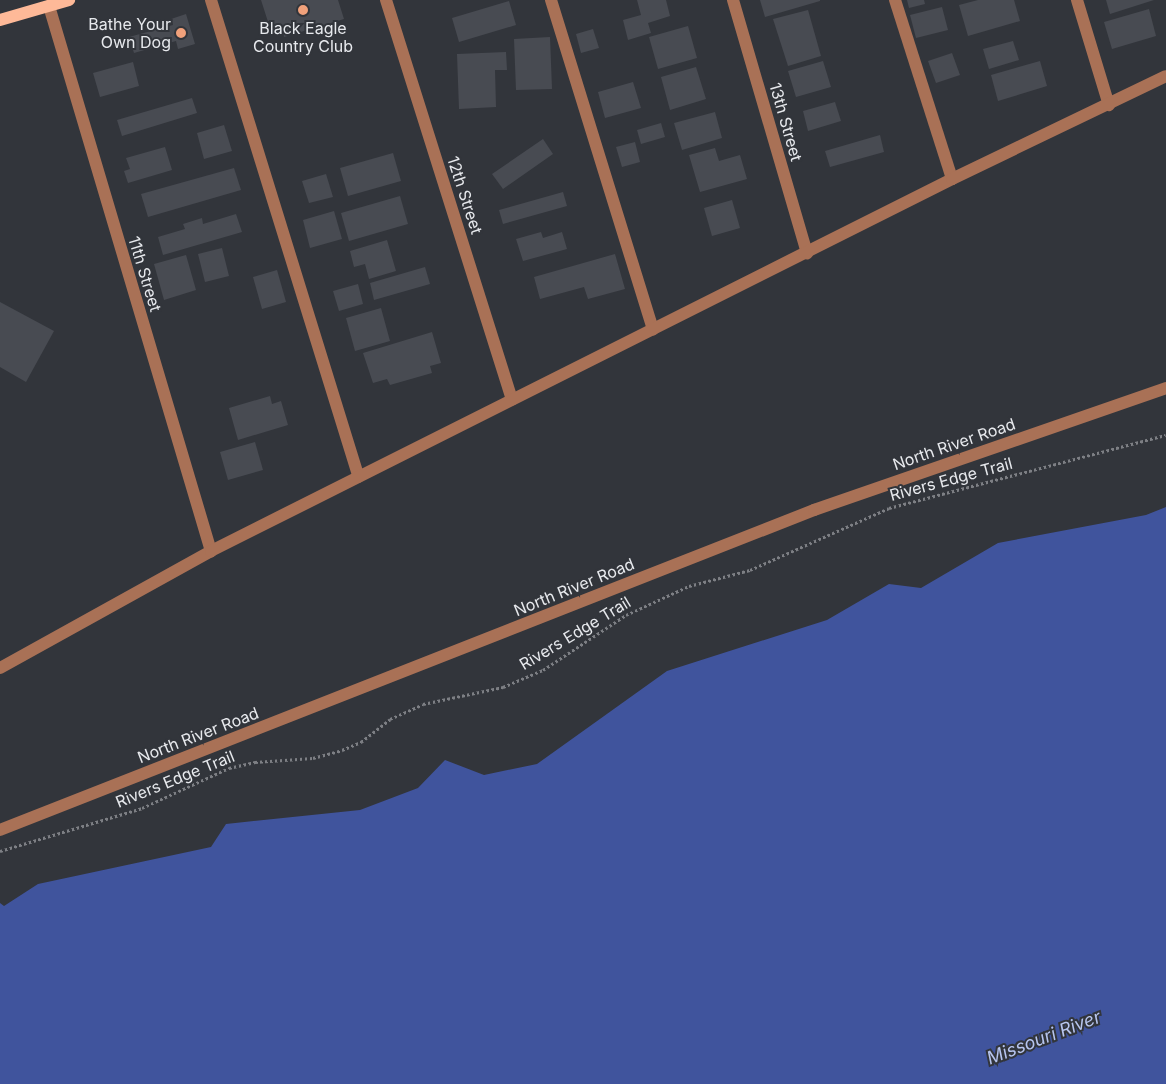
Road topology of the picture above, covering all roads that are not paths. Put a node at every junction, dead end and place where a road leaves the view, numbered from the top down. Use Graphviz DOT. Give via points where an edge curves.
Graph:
graph roads {
  1 [pos="69,0"];
  2 [pos="211,0"];
  3 [pos="386,0"];
  4 [pos="551,0"];
  5 [pos="733,0"];
  6 [pos="895,0"];
  7 [pos="1077,0"];
  8 [pos="54,3"];
  9 [pos="0,20"];
  10 [pos="1166,76"];
  11 [pos="1109,104"];
  12 [pos="952,179"];
  13 [pos="807,253"];
  14 [pos="653,330"];
  15 [pos="1166,388"];
  16 [pos="512,400"];
  17 [pos="359,476"];
  18 [pos="211,551"];
  19 [pos="0,668"];
  20 [pos="0,830"];
  1 -- 8 [label="main road"];
  2 -- 17 [label="street"];
  3 -- 16 [label="street, 12th Street"];
  4 -- 14 [label="street"];
  5 -- 13 [label="street, 13th Street"];
  6 -- 12 [label="street"];
  7 -- 11 [label="street"];
  8 -- 9 [label="main road"];
  8 -- 18 [label="street, 11th Street"];
  10 -- 11 [label="street"];
  11 -- 12 [label="street"];
  12 -- 13 [label="street"];
  13 -- 14 [label="street"];
  14 -- 16 [label="street"];
  15 -- 20 [label="street, North River Road" via="814,510"];
  16 -- 17 [label="street"];
  17 -- 18 [label="street"];
  18 -- 19 [label="street"];
}
